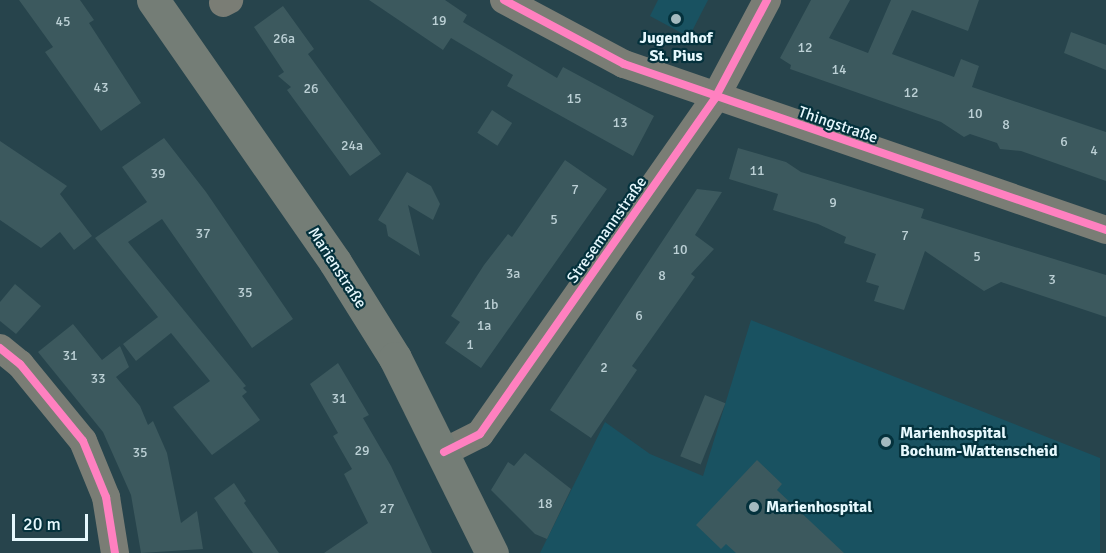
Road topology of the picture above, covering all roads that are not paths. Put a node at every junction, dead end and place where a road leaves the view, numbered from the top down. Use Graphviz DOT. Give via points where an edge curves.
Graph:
graph roads {
  1 [pos="153,0"];
  2 [pos="504,0"];
  3 [pos="767,0"];
  4 [pos="716,98"];
  5 [pos="1106,230"];
  6 [pos="0,348"];
  7 [pos="444,452"];
  8 [pos="115,553"];
  9 [pos="492,553"];
  1 -- 7 [label="main road, Marienstraße" via="335,262 396,358"];
  2 -- 4 [label="street, Thingstraße" via="624,64"];
  3 -- 4 [label="street, Stresemannstraße"];
  4 -- 5 [label="street, Thingstraße"];
  4 -- 7 [label="street, Stresemannstraße" via="480,434"];
  6 -- 8 [label="street" via="20,364 83,441 106,497"];
  7 -- 9 [label="main road, Marienstraße"];
}
